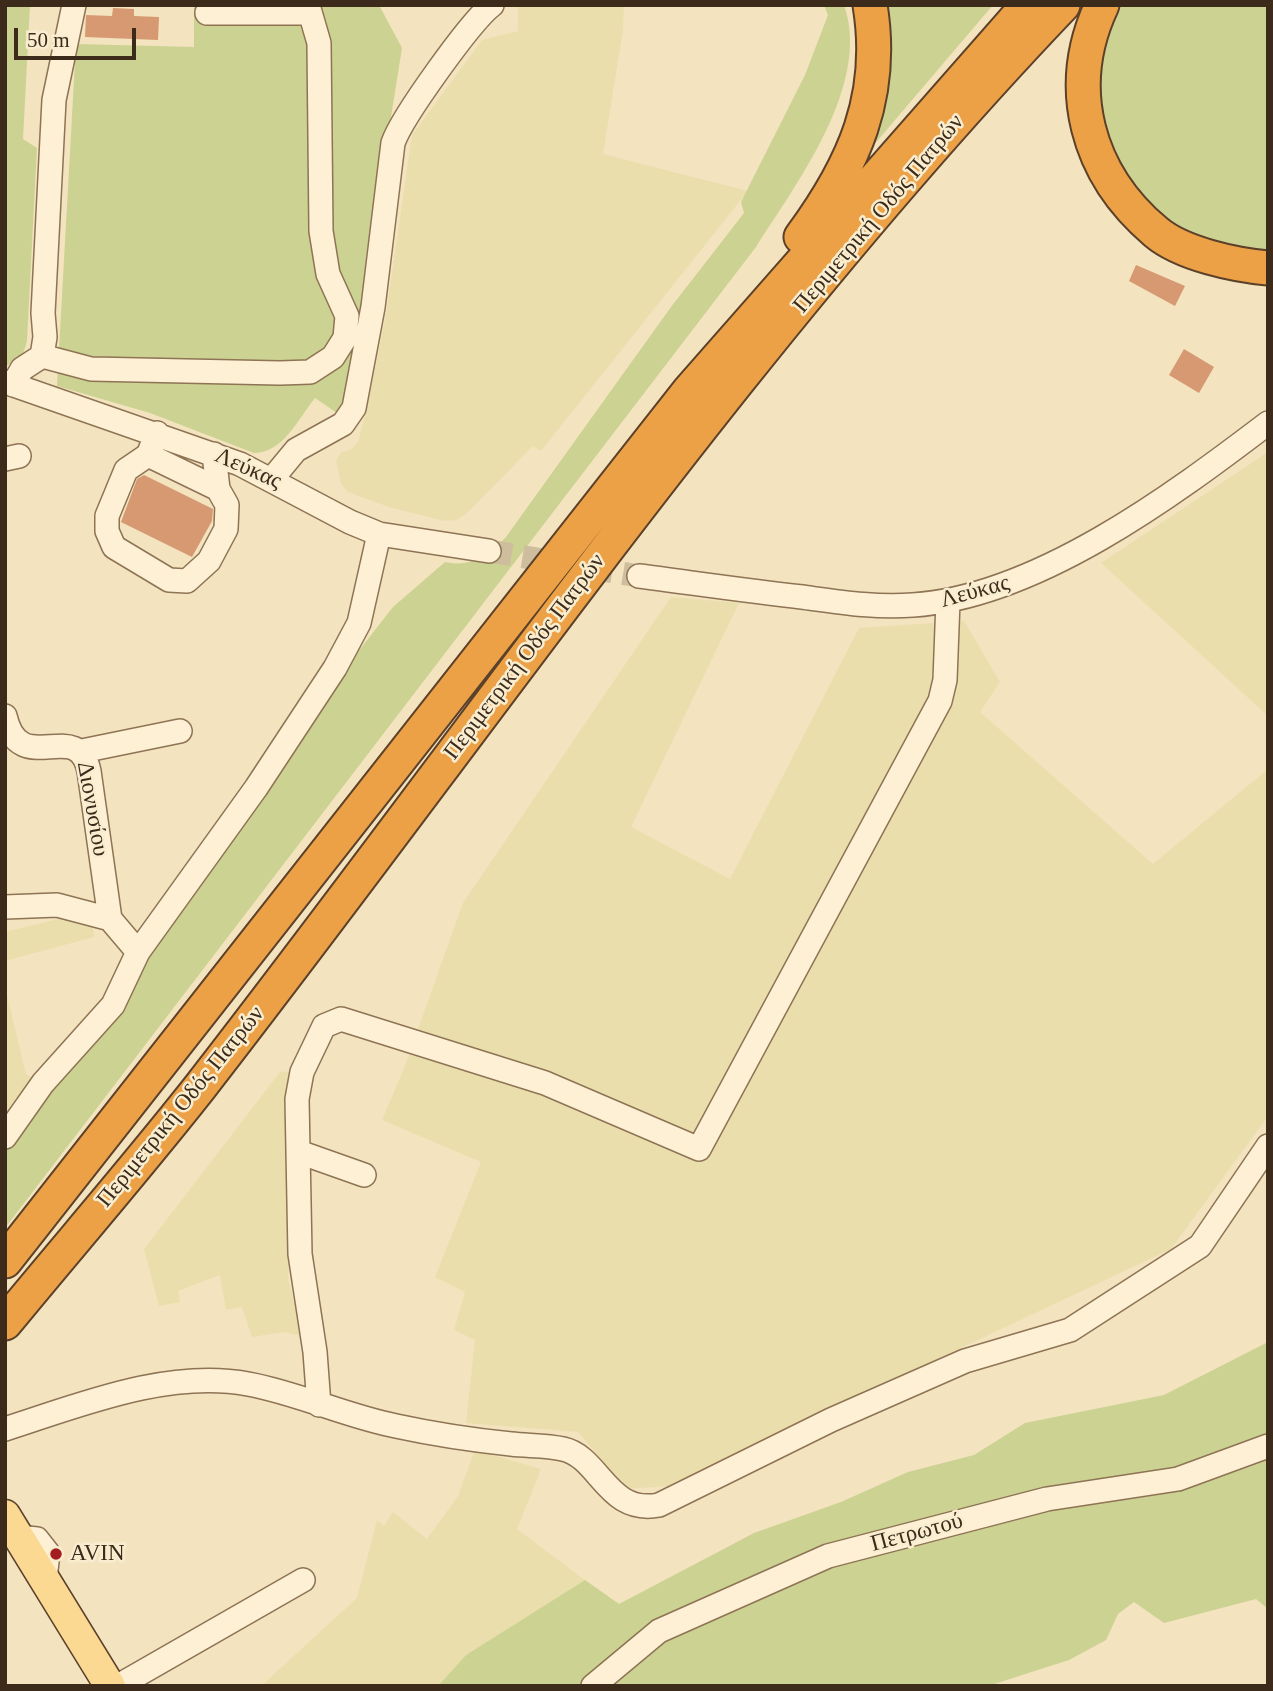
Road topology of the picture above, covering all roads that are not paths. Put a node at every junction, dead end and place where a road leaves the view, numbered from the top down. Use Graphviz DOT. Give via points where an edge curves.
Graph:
graph roads {
  1 [pos="74,5"];
  2 [pos="492,5"];
  3 [pos="870,5"];
  4 [pos="1028,5"];
  5 [pos="1063,5"];
  6 [pos="1102,5"];
  7 [pos="309,9"];
  8 [pos="207,13"];
  9 [pos="1268,268"];
  10 [pos="42,356"];
  11 [pos="9,384"];
  12 [pos="689,391"];
  13 [pos="1268,423"];
  14 [pos="156,433"];
  15 [pos="214,454"];
  16 [pos="148,455"];
  17 [pos="272,479"];
  18 [pos="218,489"];
  19 [pos="379,534"];
  20 [pos="489,551"];
  21 [pos="639,576"];
  22 [pos="948,601"];
  23 [pos="5,716"];
  24 [pos="180,731"];
  25 [pos="82,751"];
  26 [pos="5,907"];
  27 [pos="110,919"];
  28 [pos="138,952"];
  29 [pos="5,1137"];
  30 [pos="1268,1146"];
  31 [pos="299,1152"];
  32 [pos="364,1175"];
  33 [pos="5,1261"];
  34 [pos="5,1323"];
  35 [pos="319,1405"];
  36 [pos="5,1429"];
  37 [pos="1268,1446"];
  38 [pos="12,1526"];
  39 [pos="303,1580"];
  40 [pos="110,1686"];
  41 [pos="118,1686"];
  42 [pos="593,1686"];
  1 -- 10 [label="street" via="54,100"];
  2 -- 17 [label="street" via="412,110 393,143 373,307 351,415 296,450"];
  3 -- 12 [label="highway" via="873,82 855,150 809,226"];
  4 -- 12 [label="highway, Περιμετρική Οδός Πατρών"];
  5 -- 34 [label="highway, Περιμετρική Οδός Πατρών" via="835,262 716,410 198,1089"];
  6 -- 9 [label="highway" via="1086,49 1081,82 1094,148 1116,190 1158,234 1238,265"];
  7 -- 8 [label="street"];
  7 -- 10 [label="street" via="319,43 321,231 328,274 347,316 345,338 333,357 310,372 280,373 91,369"];
  10 -- 11 [label="street"];
  11 -- 14 [label="street, Λεύκας"];
  12 -- 33 [label="highway, Περιμετρική Οδός Πατρών"];
  13 -- 22 [label="street, Λεύκας" via="1176,490 1037,573"];
  14 -- 15 [label="street, Λεύκας"];
  14 -- 16 [label="street"];
  15 -- 17 [label="street, Λεύκας"];
  15 -- 18 [label="street"];
  16 -- 18 [label="street"];
  16 -- 18 [label="street" via="126,470 107,516 107,531 114,547 169,580 187,582 209,561 226,529 227,505"];
  17 -- 19 [label="street, Λεύκας"];
  19 -- 20 [label="street, Λεύκας"];
  19 -- 28 [label="street" via="363,613 335,668"];
  21 -- 22 [label="street, Λεύκας" via="855,604 905,606"];
  22 -- 31 [label="street" via="940,701 699,1149 545,1083 341,1019 324,1026 302,1072 297,1098"];
  23 -- 25 [label="street, Διονυσίου" via="11,735 23,744"];
  24 -- 25 [label="street"];
  25 -- 27 [label="street, Διονυσίου" via="89,771"];
  26 -- 27 [label="street" via="57,905"];
  27 -- 28 [label="street"];
  28 -- 29 [label="street" via="113,1005 43,1083"];
  30 -- 35 [label="street" via="1200,1246 1070,1330 965,1361 831,1420 659,1505 629,1503 565,1449 397,1426"];
  31 -- 32 [label="street"];
  31 -- 35 [label="street" via="300,1254"];
  35 -- 36 [label="street" via="247,1383 180,1384 131,1392"];
  37 -- 42 [label="street, Πετρωτού" via="1178,1479 1047,1499 828,1556 659,1632"];
  38 -- 40 [label="main road"];
  39 -- 41 [label="street"];
}
